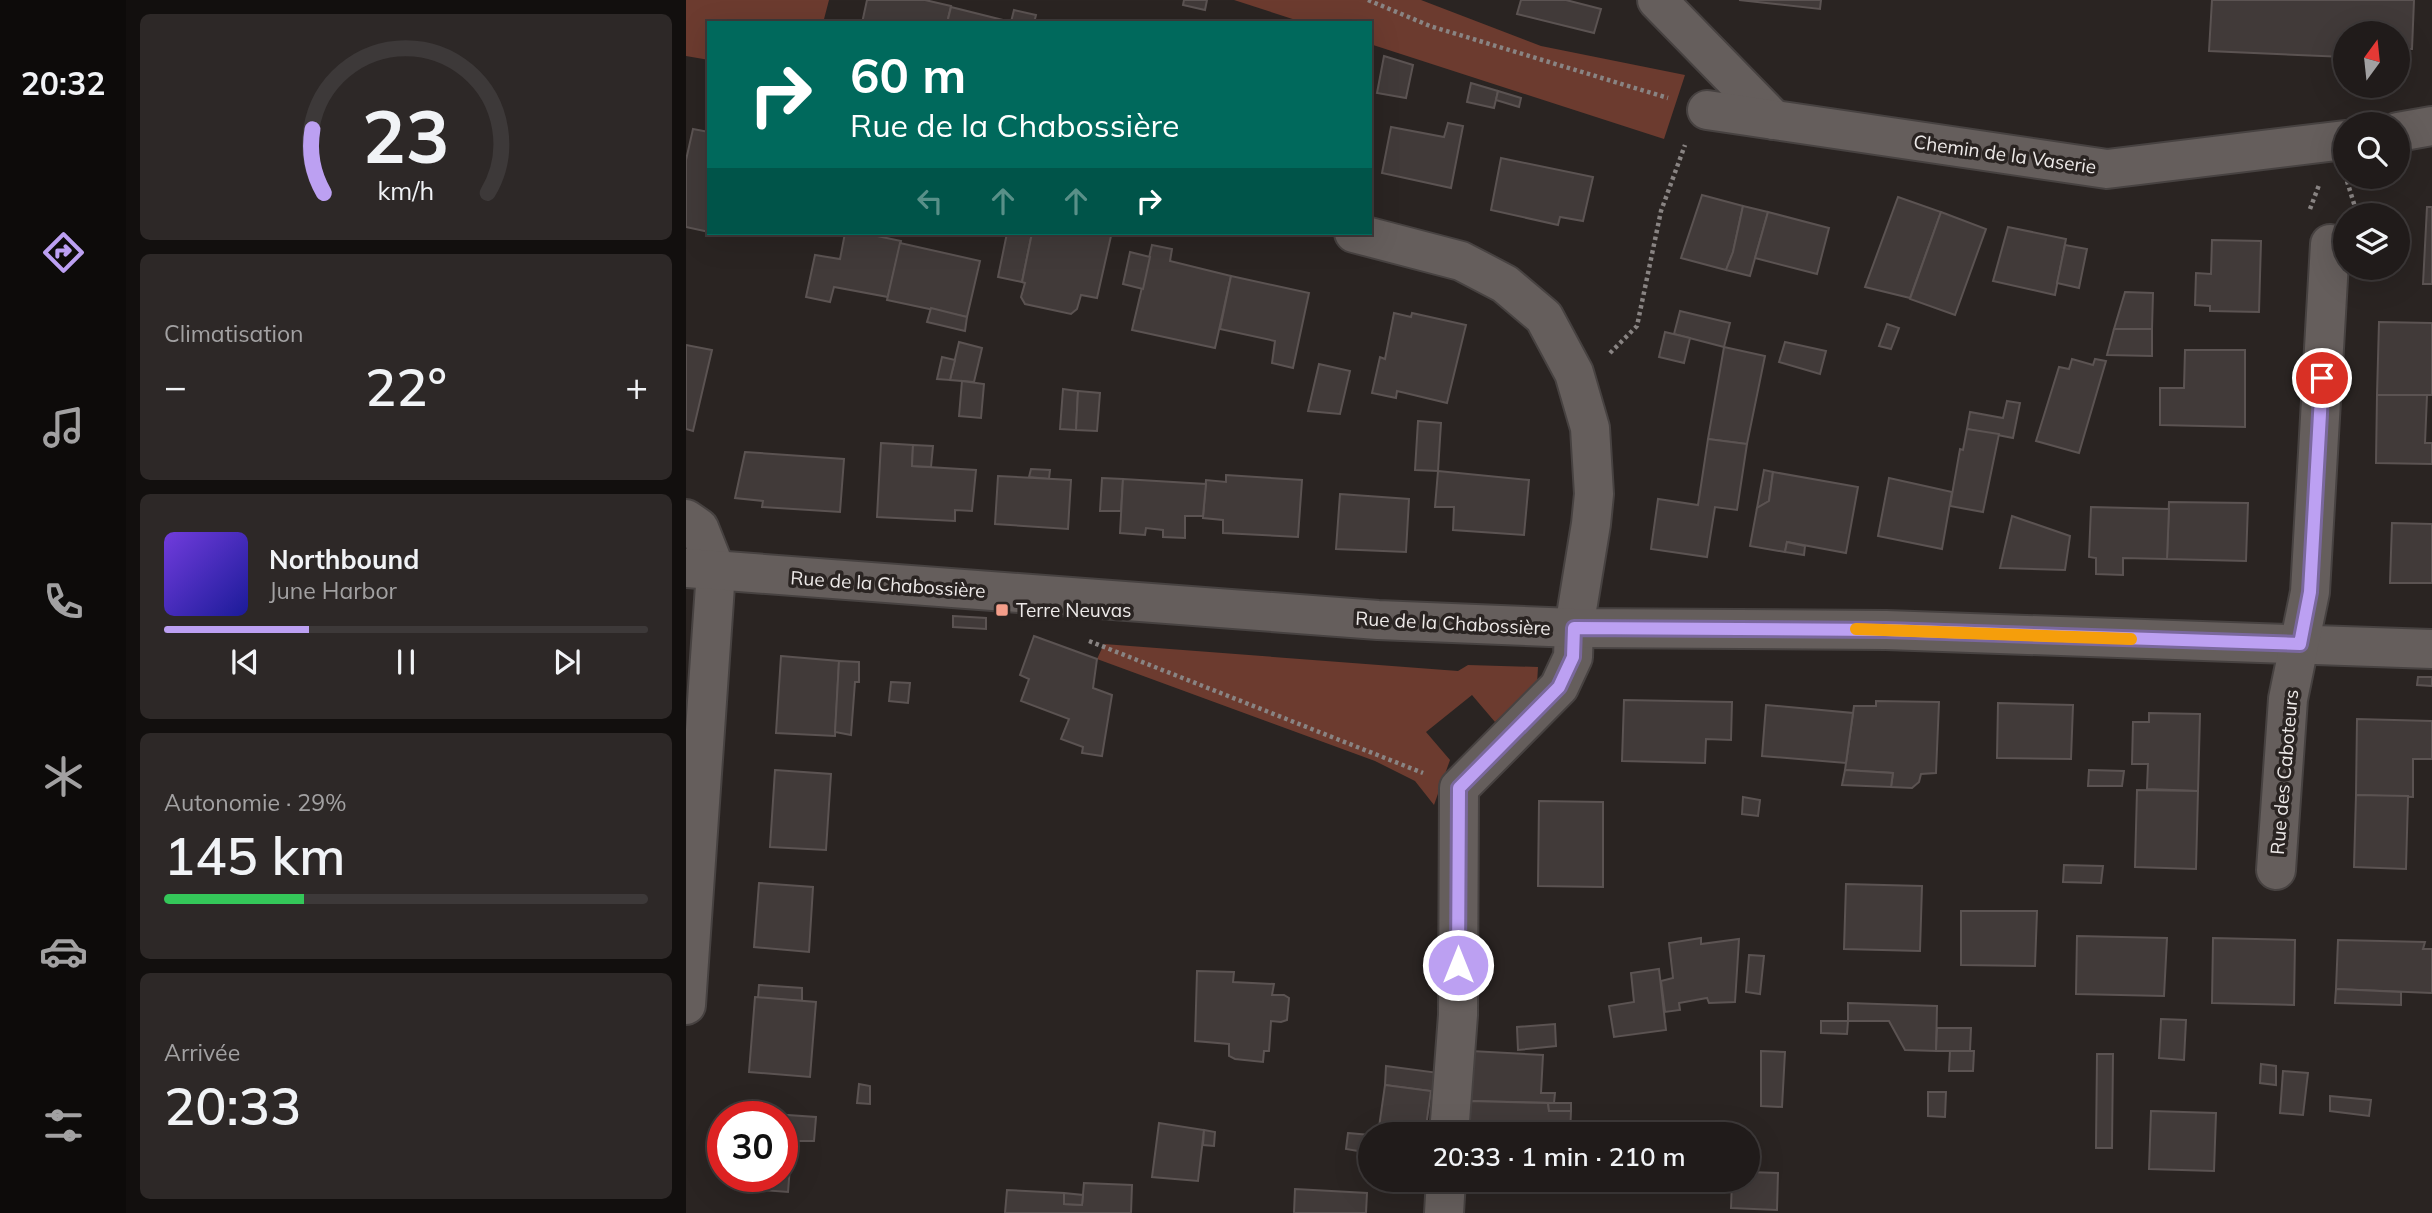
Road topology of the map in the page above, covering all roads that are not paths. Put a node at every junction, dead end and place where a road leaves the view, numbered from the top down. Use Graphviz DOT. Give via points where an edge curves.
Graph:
graph roads {
  1 [pos="1657,0"];
  2 [pos="1707,110"];
  3 [pos="1774,120"];
  4 [pos="2432,126"];
  5 [pos="2410,130"];
  6 [pos="2333,154"];
  7 [pos="1362,235"];
  8 [pos="2336,280"];
  9 [pos="686,519"];
  10 [pos="701,570"];
  11 [pos="1574,628"];
  12 [pos="2300,644"];
  13 [pos="2432,649"];
  14 [pos="2276,870"];
  15 [pos="686,1005"];
  16 [pos="1450,1122"];
  17 [pos="1445,1192"];
  18 [pos="1444,1213"];
  1 -- 3 [label="street"];
  2 -- 3 [label="street, Chemin de la Vaserie"];
  3 -- 6 [label="street, Chemin de la Vaserie" via="2107,169"];
  4 -- 5 [label="street"];
  7 -- 11 [label="street" via="1461,261 1505,284 1544,317 1574,373 1590,428 1594,494"];
  8 -- 12 [label="street, Rue des Caboteurs" via="2310,592"];
  9 -- 10 [label="street" via="699,528"];
  10 -- 11 [label="street, Rue de la Chabossière" via="1378,620"];
  10 -- 15 [label="street"];
  11 -- 12 [label="street, Rue de la Chabossière" via="1886,630"];
  11 -- 16 [label="street" via="1573,657 1559,687 1459,788 1458,1015"];
  12 -- 13 [label="street, Rue de la Chabossière"];
  12 -- 14 [label="street, Rue des Caboteurs" via="2288,699"];
  17 -- 18 [label="street"];
}
